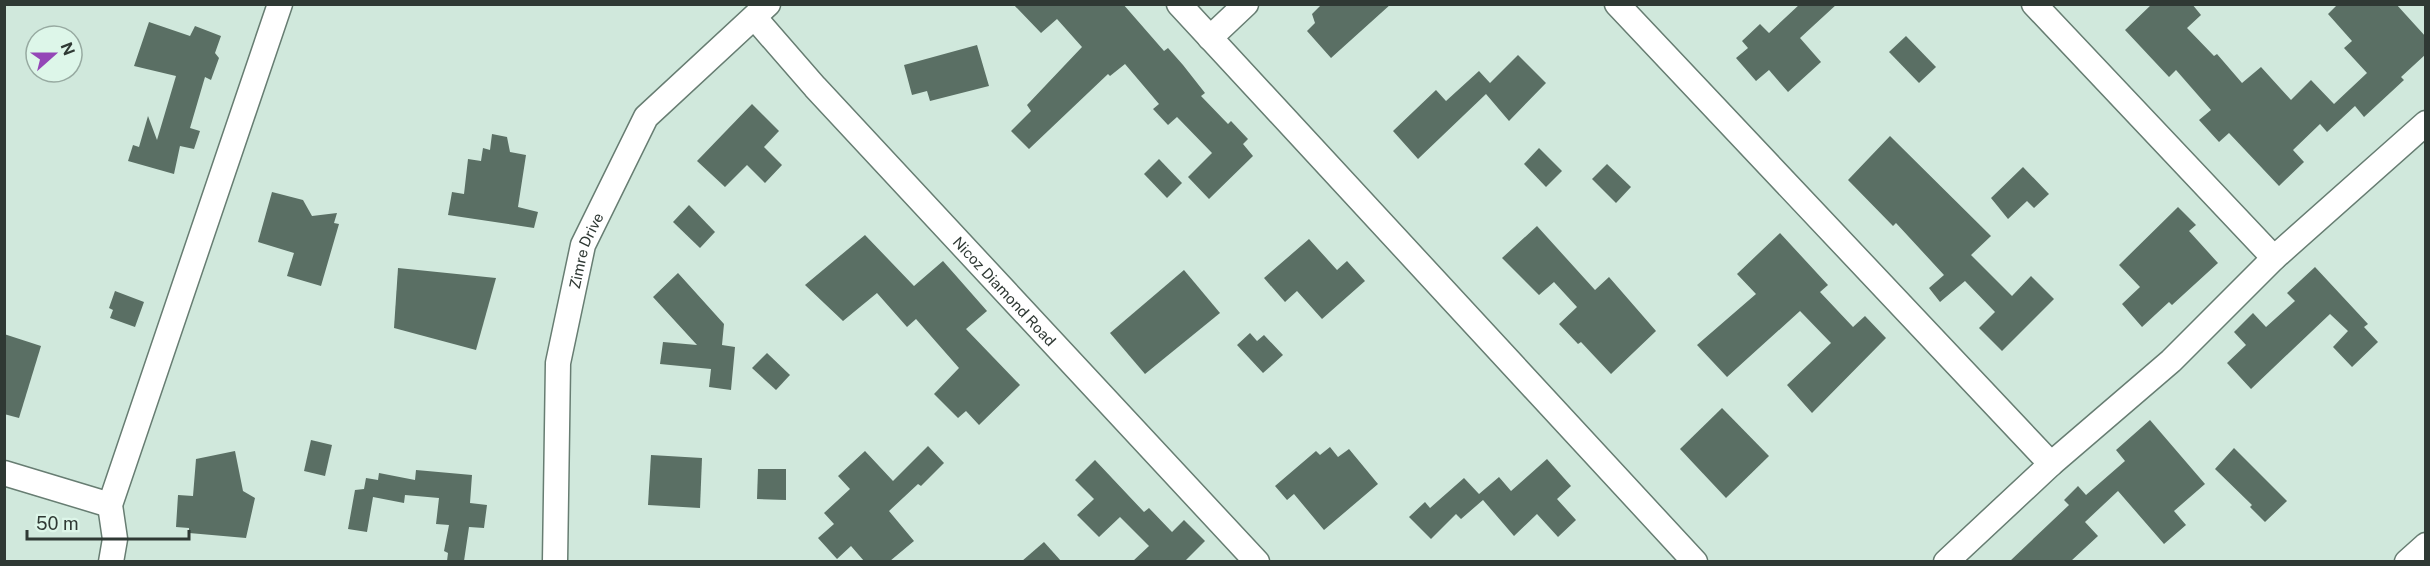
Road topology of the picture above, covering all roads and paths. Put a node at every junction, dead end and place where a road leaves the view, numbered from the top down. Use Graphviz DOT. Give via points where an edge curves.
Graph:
graph roads {
  1 [pos="280,4"];
  2 [pos="1179,4"];
  3 [pos="1246,4"];
  4 [pos="1617,4"];
  5 [pos="2034,4"];
  6 [pos="761,11"];
  7 [pos="1210,38"];
  8 [pos="2426,123"];
  9 [pos="2274,258"];
  10 [pos="2051,464"];
  11 [pos="4,473"];
  12 [pos="110,505"];
  13 [pos="2426,545"];
  14 [pos="1247,558"];
  15 [pos="111,561"];
  16 [pos="555,561"];
  17 [pos="1695,561"];
  18 [pos="1946,561"];
  19 [pos="2407,561"];
  1 -- 12 [label="street"];
  2 -- 7 [label="street"];
  3 -- 7 [label="street"];
  4 -- 10 [label="street"];
  5 -- 9 [label="street"];
  6 -- 14 [label="street, Nicoz Diamond Road" via="815,87"];
  6 -- 16 [label="street, Zimre Drive" via="646,117 583,245 558,363"];
  7 -- 17 [label="street"];
  8 -- 9 [label="street"];
  9 -- 10 [label="street" via="2171,362"];
  10 -- 18 [label="street"];
  11 -- 12 [label="street"];
  12 -- 15 [label="street" via="116,539"];
  13 -- 19 [label="street"];
}
